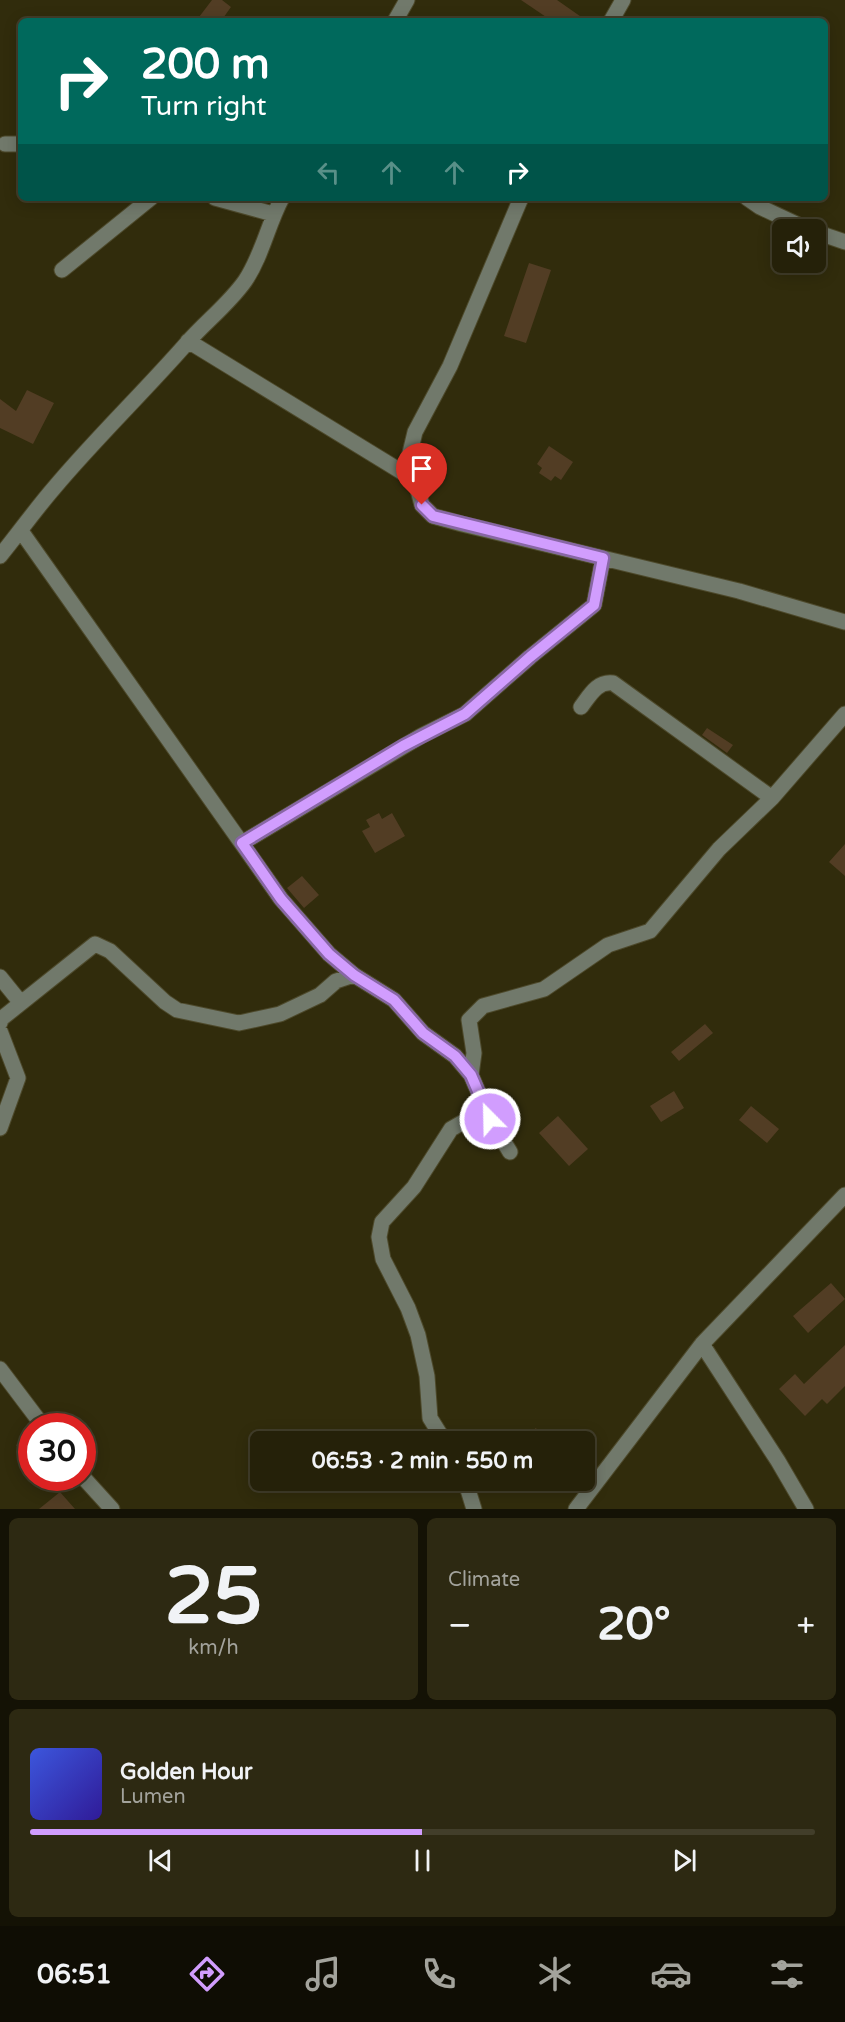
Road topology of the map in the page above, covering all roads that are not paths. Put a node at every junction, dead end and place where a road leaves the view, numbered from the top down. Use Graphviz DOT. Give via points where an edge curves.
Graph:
graph roads {
  1 [pos="407,0"];
  2 [pos="623,0"];
  3 [pos="397,18"];
  4 [pos="613,18"];
  5 [pos="5,144"];
  6 [pos="18,144"];
  7 [pos="147,201"];
  8 [pos="226,201"];
  9 [pos="280,201"];
  10 [pos="521,201"];
  11 [pos="751,201"];
  12 [pos="273,214"];
  13 [pos="786,219"];
  14 [pos="826,235"];
  15 [pos="845,242"];
  16 [pos="62,270"];
  17 [pos="188,341"];
  18 [pos="415,480"];
  19 [pos="21,531"];
  20 [pos="0,556"];
  21 [pos="603,558"];
  22 [pos="845,622"];
  23 [pos="581,707"];
  24 [pos="845,714"];
  25 [pos="772,798"];
  26 [pos="242,843"];
  27 [pos="354,975"];
  28 [pos="0,977"];
  29 [pos="21,1003"];
  30 [pos="0,1023"];
  31 [pos="0,1031"];
  32 [pos="474,1053"];
  33 [pos="455,1056"];
  34 [pos="471,1075"];
  35 [pos="486,1109"];
  36 [pos="0,1128"];
  37 [pos="510,1152"];
  38 [pos="845,1195"];
  39 [pos="702,1344"];
  40 [pos="0,1369"];
  41 [pos="33,1413"];
  42 [pos="438,1431"];
  43 [pos="96,1491"];
  44 [pos="468,1491"];
  45 [pos="112,1509"];
  46 [pos="474,1509"];
  47 [pos="576,1509"];
  48 [pos="806,1509"];
  1 -- 3 [label="street"];
  2 -- 4 [label="street"];
  5 -- 6 [label="street"];
  7 -- 16 [label="street"];
  8 -- 12 [label="street"];
  9 -- 12 [label="street"];
  10 -- 18 [label="street" via="450,366 415,432 409,457"];
  11 -- 13 [label="street"];
  12 -- 17 [label="street" via="247,278 232,299"];
  14 -- 15 [label="street"];
  17 -- 18 [label="street"];
  17 -- 19 [label="street" via="52,489"];
  18 -- 21 [label="street" via="422,505 433,516"];
  19 -- 20 [label="street"];
  19 -- 26 [label="street"];
  21 -- 22 [label="street"];
  21 -- 26 [label="street" via="594,605 465,714 401,747"];
  23 -- 25 [label="street" via="598,685 613,683"];
  24 -- 25 [label="street"];
  25 -- 32 [label="street" via="719,849 650,931 608,945 544,989 483,1006 469,1020"];
  26 -- 27 [label="street" via="281,899 329,954"];
  27 -- 29 [label="street" via="336,981 320,995 280,1014 239,1023 177,1010 110,951 95,944"];
  27 -- 33 [label="street" via="394,1000 423,1033"];
  28 -- 29 [label="street"];
  29 -- 30 [label="street"];
  31 -- 36 [label="street" via="18,1078"];
  32 -- 33 [label="street"];
  32 -- 34 [label="street"];
  33 -- 34 [label="street"];
  34 -- 35 [label="street"];
  35 -- 37 [label="street"];
  35 -- 42 [label="street" via="451,1129 414,1187 382,1222 378,1237 383,1259 418,1335 427,1376 429,1418"];
  38 -- 39 [label="street"];
  39 -- 47 [label="street"];
  39 -- 48 [label="street"];
  40 -- 41 [label="street"];
  43 -- 45 [label="street"];
  44 -- 46 [label="street"];
}
